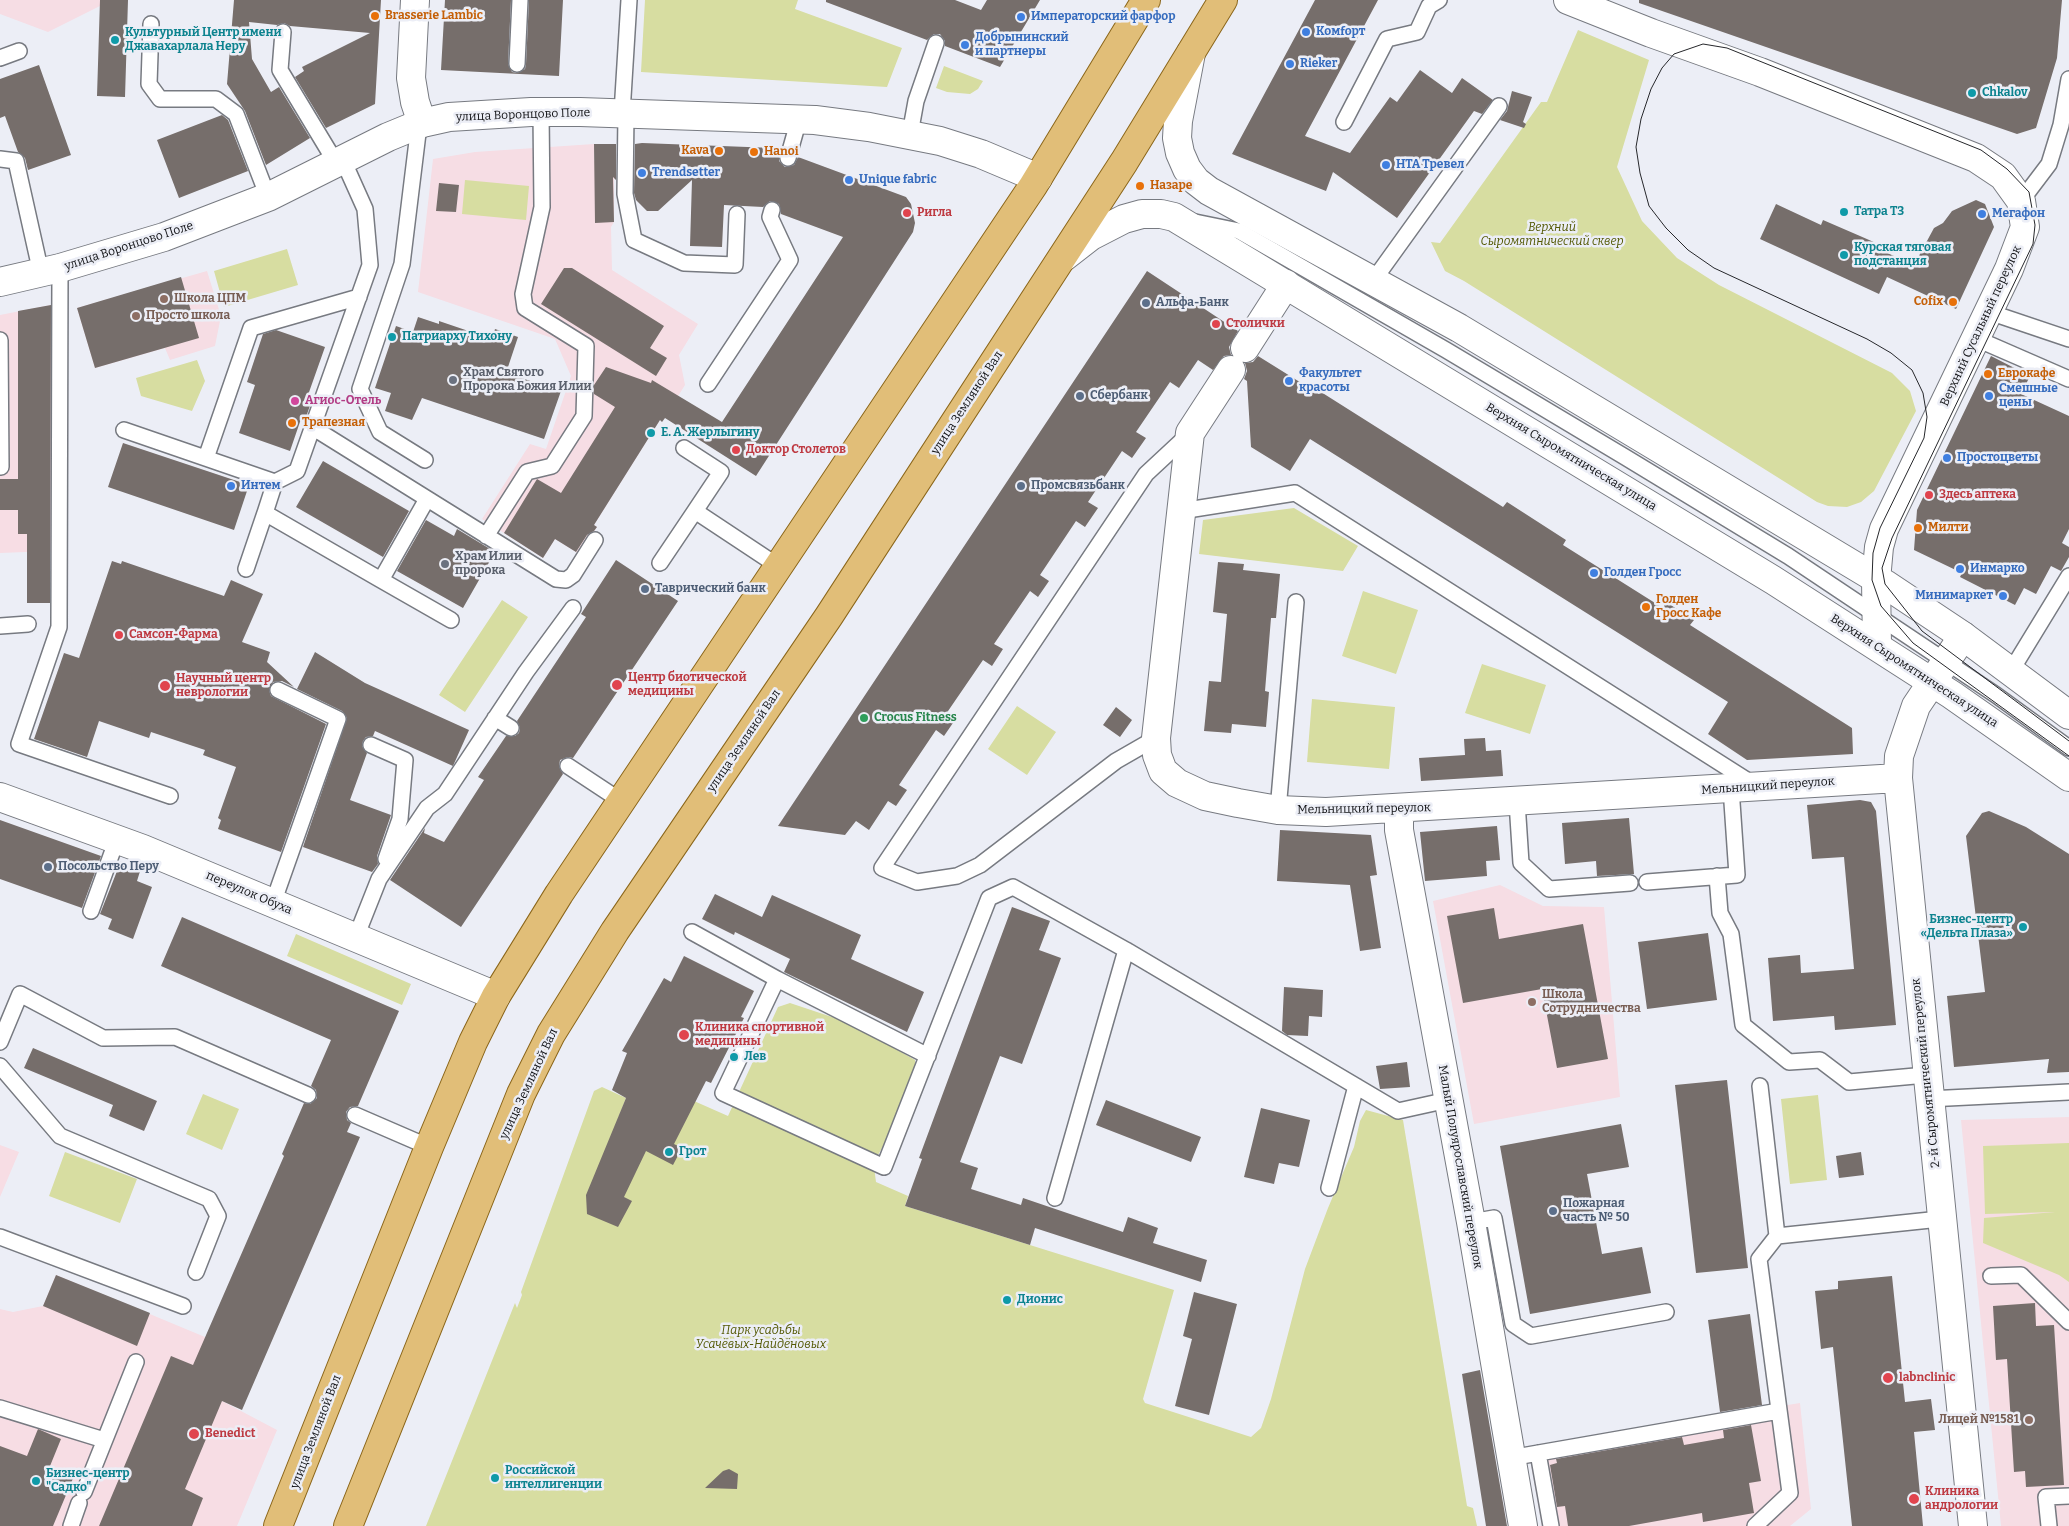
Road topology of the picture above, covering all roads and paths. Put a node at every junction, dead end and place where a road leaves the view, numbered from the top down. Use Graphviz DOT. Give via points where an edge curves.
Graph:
graph roads {
  1 [pos="415,0"];
  2 [pos="520,0"];
  3 [pos="629,0"];
  4 [pos="1146,0"];
  5 [pos="1223,0"];
  6 [pos="1439,0"];
  7 [pos="1568,0"];
  8 [pos="151,24"];
  9 [pos="283,32"];
  10 [pos="936,43"];
  11 [pos="1192,49"];
  12 [pos="19,51"];
  13 [pos="0,58"];
  14 [pos="517,64"];
  15 [pos="2069,79"];
  16 [pos="1499,106"];
  17 [pos="541,112"];
  18 [pos="624,113"];
  19 [pos="799,120"];
  20 [pos="1344,122"];
  21 [pos="420,124"];
  22 [pos="910,134"];
  23 [pos="788,158"];
  24 [pos="0,159"];
  25 [pos="340,162"];
  26 [pos="1038,178"];
  27 [pos="1196,181"];
  28 [pos="268,197"];
  29 [pos="2021,201"];
  30 [pos="772,210"];
  31 [pos="737,214"];
  32 [pos="1174,217"];
  33 [pos="1239,231"];
  34 [pos="1059,261"];
  35 [pos="51,270"];
  36 [pos="0,282"];
  37 [pos="1373,282"];
  38 [pos="1286,284"];
  39 [pos="359,296"];
  40 [pos="1989,312"];
  41 [pos="1977,339"];
  42 [pos="2069,339"];
  43 [pos="0,340"];
  44 [pos="1245,348"];
  45 [pos="1231,370"];
  46 [pos="2069,379"];
  47 [pos="708,384"];
  48 [pos="312,427"];
  49 [pos="124,430"];
  50 [pos="1190,433"];
  51 [pos="684,448"];
  52 [pos="206,458"];
  53 [pos="425,460"];
  54 [pos="1,466"];
  55 [pos="275,482"];
  56 [pos="427,499"];
  57 [pos="695,511"];
  58 [pos="1180,511"];
  59 [pos="265,513"];
  60 [pos="486,536"];
  61 [pos="596,540"];
  62 [pos="660,563"];
  63 [pos="778,566"];
  64 [pos="246,569"];
  65 [pos="2069,576"];
  66 [pos="381,580"];
  67 [pos="1876,580"];
  68 [pos="1296,602"];
  69 [pos="573,608"];
  70 [pos="451,620"];
  71 [pos="28,624"];
  72 [pos="0,626"];
  73 [pos="1963,636"];
  74 [pos="1877,646"];
  75 [pos="1938,671"];
  76 [pos="2011,672"];
  77 [pos="278,690"];
  78 [pos="2069,715"];
  79 [pos="496,718"];
  80 [pos="511,728"];
  81 [pos="1156,738"];
  82 [pos="371,745"];
  83 [pos="2069,748"];
  84 [pos="568,766"];
  85 [pos="2069,777"];
  86 [pos="1898,778"];
  87 [pos="1758,787"];
  88 [pos="1731,788"];
  89 [pos="170,796"];
  90 [pos="0,797"];
  91 [pos="621,801"];
  92 [pos="1517,802"];
  93 [pos="1399,809"];
  94 [pos="1278,810"];
  95 [pos="117,839"];
  96 [pos="1717,876"];
  97 [pos="379,879"];
  98 [pos="1646,882"];
  99 [pos="1630,883"];
  100 [pos="273,903"];
  101 [pos="91,911"];
  102 [pos="692,932"];
  103 [pos="356,937"];
  104 [pos="1126,950"];
  105 [pos="777,979"];
  106 [pos="496,996"];
  107 [pos="0,1042"];
  108 [pos="928,1056"];
  109 [pos="0,1066"];
  110 [pos="1356,1086"];
  111 [pos="1760,1086"];
  112 [pos="1927,1087"];
  113 [pos="2069,1092"];
  114 [pos="308,1094"];
  115 [pos="1448,1100"];
  116 [pos="355,1115"];
  117 [pos="429,1147"];
  118 [pos="1329,1188"];
  119 [pos="1055,1198"];
  120 [pos="1940,1220"];
  121 [pos="1471,1222"];
  122 [pos="1777,1236"];
  123 [pos="0,1237"];
  124 [pos="196,1272"];
  125 [pos="1991,1276"];
  126 [pos="183,1306"];
  127 [pos="1666,1312"];
  128 [pos="2069,1322"];
  129 [pos="136,1362"];
  130 [pos="0,1408"];
  131 [pos="1779,1411"];
  132 [pos="104,1440"];
  133 [pos="1538,1453"];
  134 [pos="1510,1458"];
  135 [pos="2069,1496"];
  136 [pos="71,1526"];
  137 [pos="278,1526"];
  138 [pos="348,1526"];
  139 [pos="1523,1526"];
  140 [pos="1551,1526"];
  141 [pos="1755,1526"];
  142 [pos="1973,1526"];
  143 [pos="2048,1526"];
  1 -- 21 [label="street" via="411,78"];
  2 -- 14 [label="lane"];
  3 -- 18 [label="lane"];
  4 -- 26 [label="main road, улица Земляной Вал"];
  5 -- 11 [label="main road, улица Земляной Вал"];
  6 -- 20 [label="lane" via="1429,6 1417,32 1387,39"];
  7 -- 29 [label="street, Верхний Сусальный переулок" via="1976,158 2003,176"];
  8 -- 28 [label="lane" via="150,84 160,99 216,100 236,114"];
  9 -- 25 [label="lane" via="280,70"];
  10 -- 22 [label="lane" via="916,101"];
  11 -- 27 [label="street" via="1177,138 1187,169"];
  11 -- 34 [label="main road, улица Земляной Вал"];
  12 -- 13 [label="lane"];
  15 -- 29 [label="lane" via="2061,125 2049,164"];
  16 -- 37 [label="lane"];
  17 -- 18 [label="street, улица Воронцово Поле"];
  17 -- 21 [label="street, улица Воронцово Поле" via="449,117"];
  17 -- 60 [label="lane" via="542,207 523,294 525,308 586,346 584,416 552,466 527,472"];
  18 -- 19 [label="street, улица Воронцово Поле"];
  18 -- 31 [label="lane" via="625,194 634,240 684,263 735,265"];
  19 -- 22 [label="street, улица Воронцово Поле"];
  19 -- 23 [label="lane"];
  21 -- 25 [label="street, улица Воронцово Поле"];
  21 -- 53 [label="lane" via="402,264 360,389 380,432"];
  22 -- 26 [label="street, улица Воронцово Поле" via="981,154"];
  24 -- 35 [label="lane" via="16,162"];
  25 -- 28 [label="street, улица Воронцово Поле"];
  25 -- 39 [label="lane" via="365,210 370,265"];
  26 -- 63 [label="main road, улица Земляной Вал"];
  27 -- 33 [label="lane"];
  27 -- 37 [label="street" via="1222,200"];
  28 -- 35 [label="street, улица Воронцово Поле" via="164,237"];
  29 -- 40 [label="street, Верхний Сусальный переулок" via="2025,227"];
  30 -- 47 [label="lane" via="770,217 790,260"];
  32 -- 33 [label="lane"];
  32 -- 34 [label="street, Верхняя Сыромятническая улица" via="1142,214 1124,219 1091,236"];
  32 -- 38 [label="street, Верхняя Сыромятническая улица"];
  33 -- 75 [label="lane" via="1446,350 1788,556"];
  34 -- 138 [label="main road, улица Земляной Вал" via="829,616 614,931 550,1034 521,1094"];
  35 -- 36 [label="street, улица Воронцово Поле"];
  35 -- 89 [label="lane" via="59,627 19,744"];
  37 -- 67 [label="street" via="1459,328"];
  38 -- 44 [label="street"];
  38 -- 74 [label="street, Верхняя Сыромятническая улица"];
  39 -- 48 [label="lane"];
  39 -- 52 [label="lane" via="251,328"];
  40 -- 41 [label="street, Верхний Сусальный переулок"];
  40 -- 42 [label="lane"];
  41 -- 46 [label="lane"];
  41 -- 67 [label="street, Верхний Сусальный переулок" via="1884,529"];
  43 -- 54 [label="lane"];
  45 -- 50 [label="street, Мельницкий переулок"];
  48 -- 55 [label="lane" via="297,471"];
  48 -- 56 [label="lane"];
  49 -- 52 [label="lane"];
  50 -- 58 [label="street, Мельницкий переулок"];
  50 -- 81 [label="lane" via="1146,474 882,868 917,882 957,876 973,868 1116,761"];
  51 -- 57 [label="lane" via="721,472"];
  52 -- 55 [label="lane"];
  55 -- 59 [label="lane"];
  56 -- 60 [label="lane"];
  56 -- 66 [label="lane"];
  57 -- 62 [label="lane"];
  57 -- 63 [label="lane"];
  58 -- 81 [label="street, Мельницкий переулок"];
  58 -- 87 [label="lane" via="1295,493"];
  59 -- 64 [label="lane"];
  59 -- 66 [label="lane"];
  60 -- 61 [label="lane" via="556,579 566,580 573,575"];
  63 -- 91 [label="main road, улица Земляной Вал"];
  65 -- 76 [label="lane"];
  66 -- 70 [label="lane"];
  67 -- 73 [label="street"];
  67 -- 74 [label="street, Верхний Сусальный переулок"];
  68 -- 94 [label="lane"];
  69 -- 79 [label="lane"];
  71 -- 72 [label="lane"];
  73 -- 75 [label="street, 2-й Сыромятнический переулок"];
  73 -- 76 [label="street"];
  74 -- 75 [label="street, Верхняя Сыромятническая улица"];
  75 -- 83 [label="lane" via="1996,695"];
  75 -- 85 [label="street, Верхняя Сыромятническая улица"];
  75 -- 86 [label="street, 2-й Сыромятнический переулок" via="1916,706 1899,756"];
  76 -- 78 [label="street"];
  77 -- 100 [label="lane" via="338,719"];
  79 -- 80 [label="lane"];
  79 -- 97 [label="lane" via="445,794 427,808"];
  81 -- 94 [label="street, Мельницкий переулок" via="1163,770 1177,783 1205,796"];
  82 -- 97 [label="lane" via="405,760 400,819"];
  84 -- 91 [label="lane"];
  86 -- 87 [label="street, Мельницкий переулок"];
  86 -- 112 [label="street, 2-й Сыромятнический переулок"];
  87 -- 88 [label="street, Мельницкий переулок"];
  88 -- 92 [label="street, Мельницкий переулок"];
  88 -- 96 [label="lane" via="1737,875"];
  90 -- 95 [label="street, переулок Обуха"];
  91 -- 106 [label="main road, улица Земляной Вал"];
  92 -- 93 [label="street, Мельницкий переулок"];
  92 -- 99 [label="lane" via="1521,863 1549,889"];
  93 -- 94 [label="street, Мельницкий переулок"];
  93 -- 115 [label="street, Малый Полуярославский переулок" via="1399,830"];
  95 -- 100 [label="street, переулок Обуха"];
  95 -- 101 [label="lane"];
  96 -- 98 [label="lane"];
  96 -- 112 [label="lane" via="1720,913 1731,934 1743,1026 1788,1062 1820,1060 1849,1082"];
  97 -- 103 [label="lane"];
  100 -- 103 [label="street, переулок Обуха"];
  102 -- 105 [label="lane"];
  103 -- 106 [label="street, переулок Обуха"];
  104 -- 108 [label="lane" via="1013,887 990,898"];
  104 -- 110 [label="lane"];
  104 -- 119 [label="lane"];
  105 -- 108 [label="lane"];
  105 -- 108 [label="lane" via="723,1093 884,1166"];
  106 -- 117 [label="main road, улица Земляной Вал"];
  107 -- 114 [label="lane" via="20,994 102,1038 175,1037"];
  109 -- 124 [label="lane" via="60,1136 208,1199 218,1216"];
  110 -- 115 [label="lane" via="1398,1111"];
  110 -- 118 [label="lane"];
  111 -- 122 [label="lane"];
  112 -- 113 [label="lane"];
  112 -- 120 [label="street, 2-й Сыромятнический переулок"];
  115 -- 121 [label="street, Малый Полуярославский переулок"];
  116 -- 117 [label="lane"];
  117 -- 137 [label="main road, улица Земляной Вал"];
  120 -- 122 [label="lane"];
  120 -- 142 [label="street, 2-й Сыромятнический переулок"];
  121 -- 127 [label="lane" via="1494,1218 1513,1324 1531,1336"];
  121 -- 134 [label="street, Малый Полуярославский переулок"];
  122 -- 131 [label="lane" via="1759,1259"];
  123 -- 126 [label="lane"];
  125 -- 128 [label="lane" via="2021,1275"];
  129 -- 132 [label="lane"];
  130 -- 132 [label="lane"];
  131 -- 133 [label="lane"];
  131 -- 141 [label="lane" via="1790,1493"];
  132 -- 136 [label="lane"];
  133 -- 134 [label="lane"];
  133 -- 140 [label="lane"];
  134 -- 139 [label="street, Малый Полуярославский переулок"];
  135 -- 143 [label="lane" via="2046,1497"];
}
